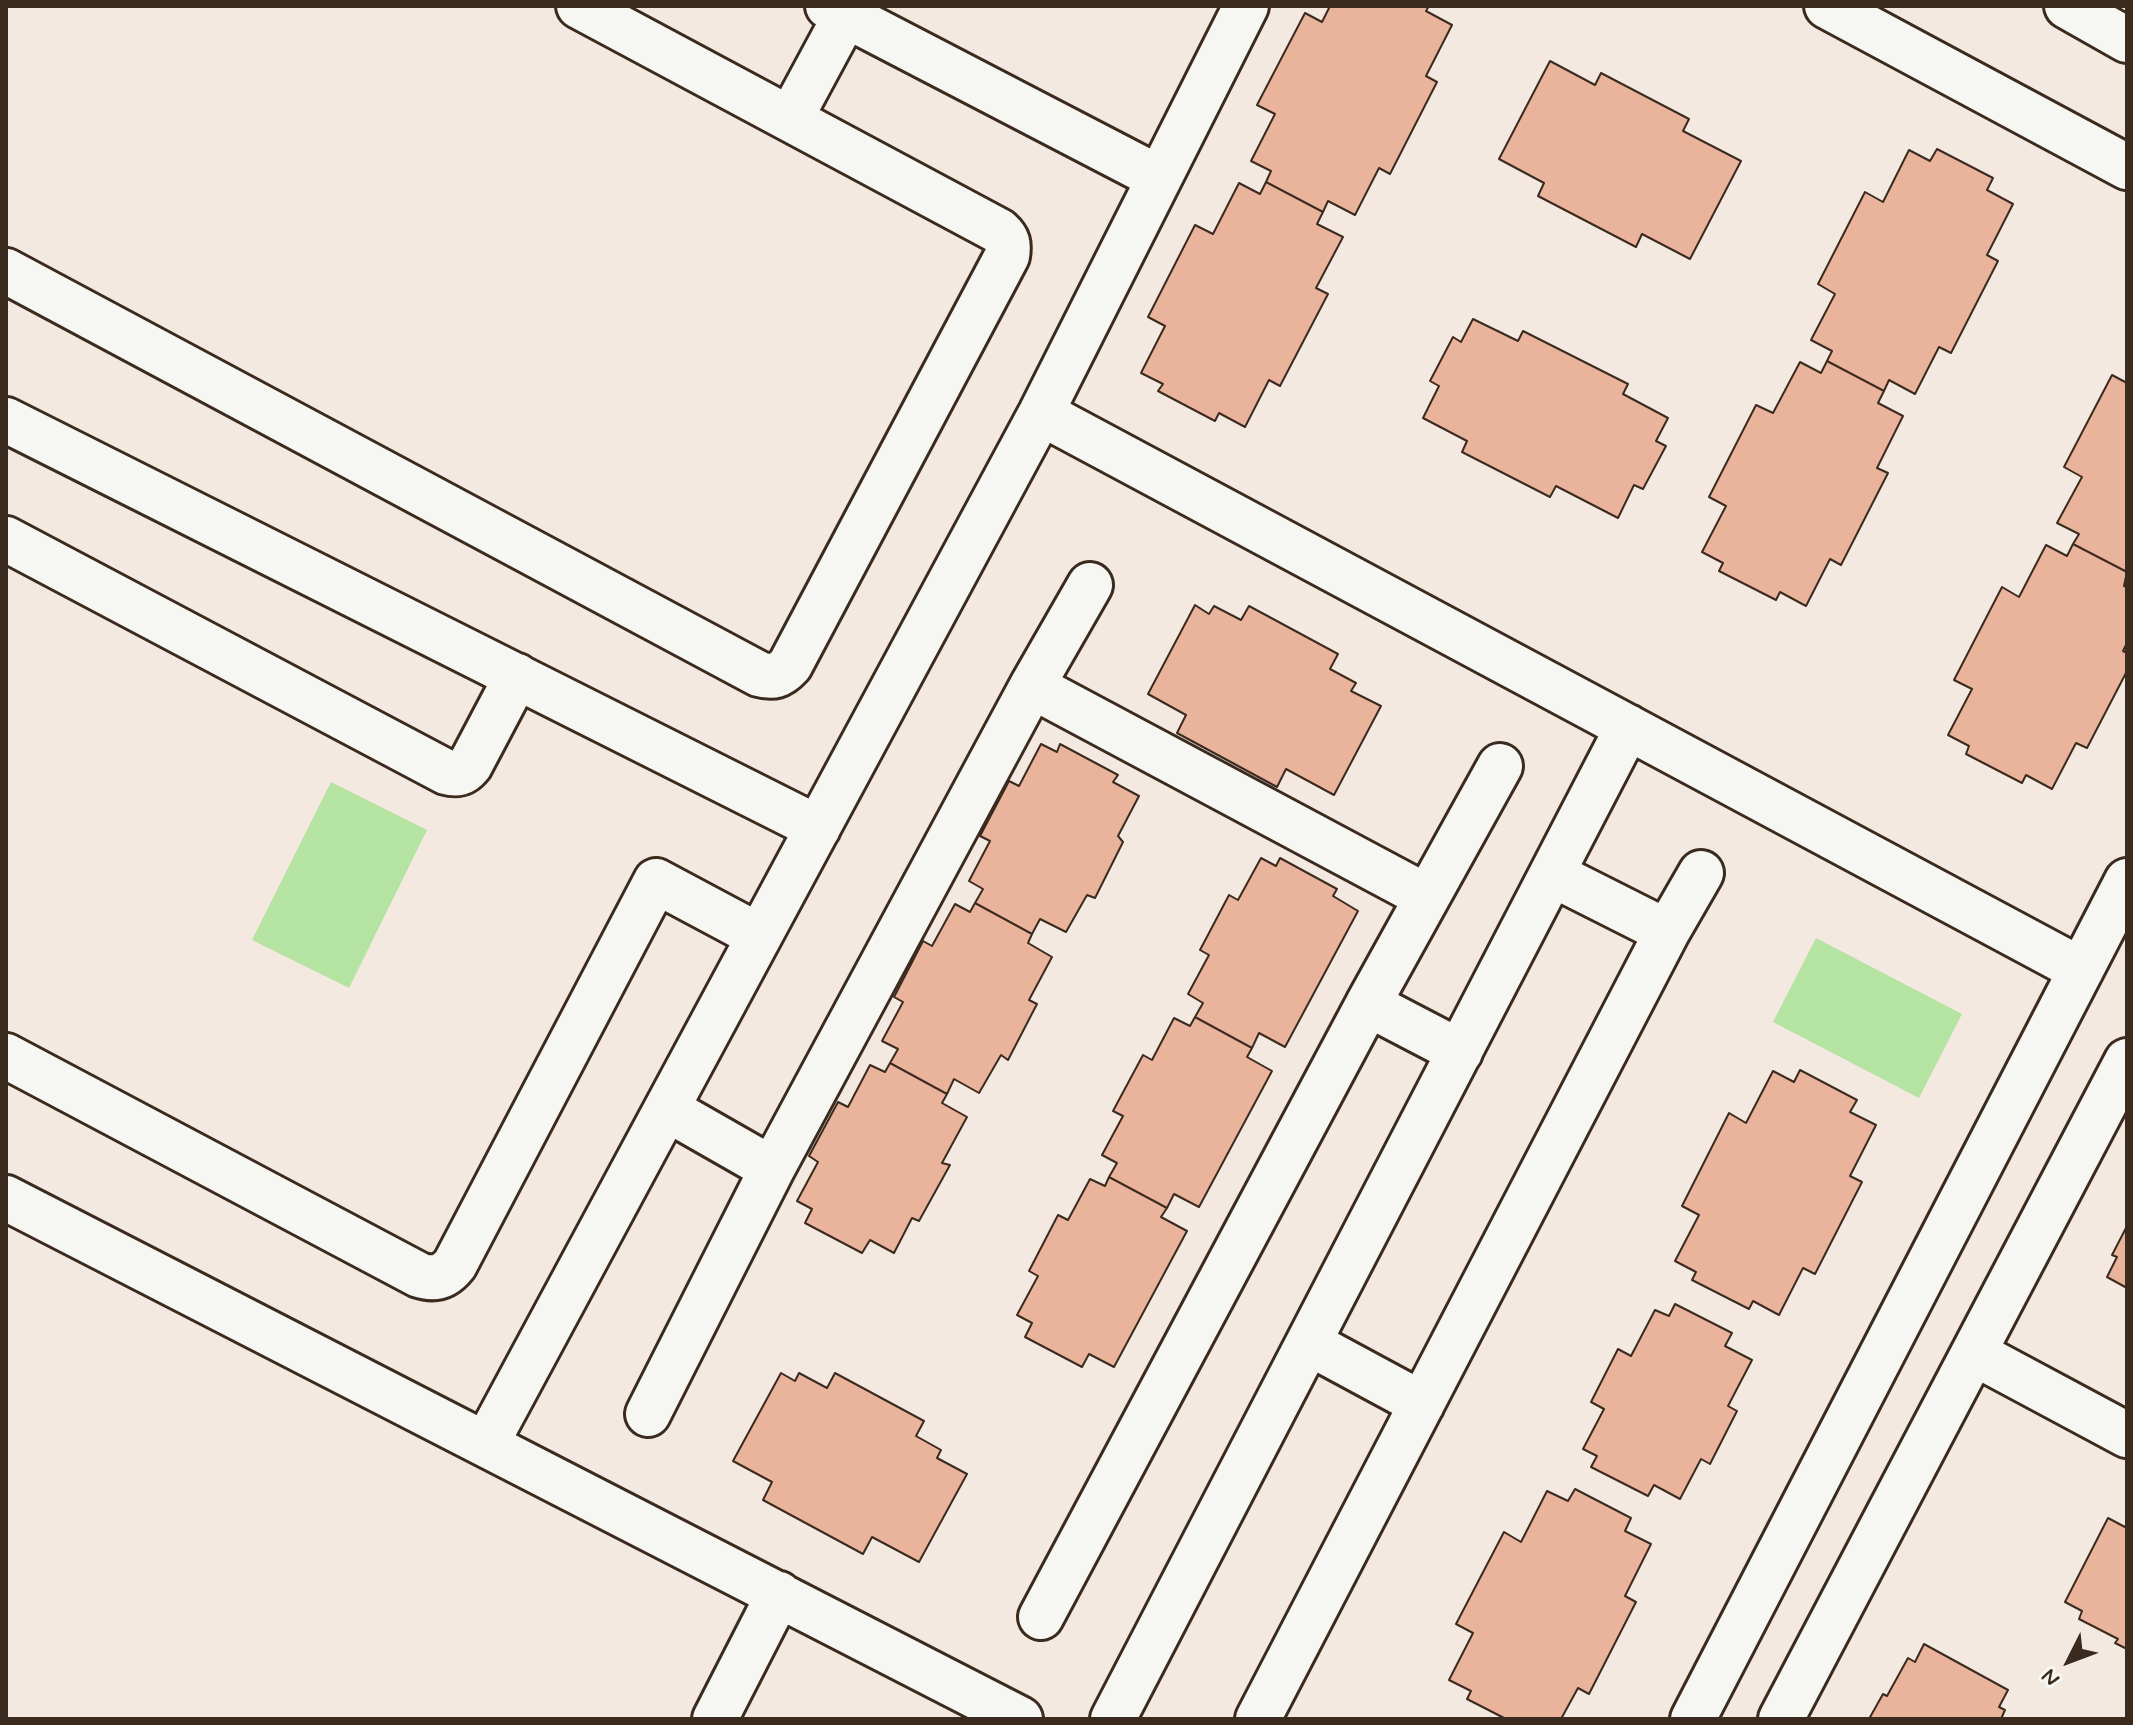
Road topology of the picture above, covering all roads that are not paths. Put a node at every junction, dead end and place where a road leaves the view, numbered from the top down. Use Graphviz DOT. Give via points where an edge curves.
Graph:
graph roads {
  1 [pos="579,6"];
  2 [pos="1246,6"];
  3 [pos="1827,6"];
  4 [pos="2067,6"];
  5 [pos="837,11"];
  6 [pos="2127,40"];
  7 [pos="790,119"];
  8 [pos="2127,167"];
  9 [pos="1159,178"];
  10 [pos="6,271"];
  11 [pos="1041,413"];
  12 [pos="6,420"];
  13 [pos="6,539"];
  14 [pos="1090,585"];
  15 [pos="517,676"];
  16 [pos="1032,686"];
  17 [pos="1628,727"];
  18 [pos="1500,766"];
  19 [pos="818,828"];
  20 [pos="1701,873"];
  21 [pos="1552,874"];
  22 [pos="2127,881"];
  23 [pos="1427,897"];
  24 [pos="1667,932"];
  25 [pos="759,936"];
  26 [pos="2081,970"];
  27 [pos="1368,1004"];
  28 [pos="1460,1052"];
  29 [pos="6,1056"];
  30 [pos="2127,1061"];
  31 [pos="667,1109"];
  32 [pos="772,1169"];
  33 [pos="6,1198"];
  34 [pos="1309,1343"];
  35 [pos="1974,1353"];
  36 [pos="1422,1404"];
  37 [pos="648,1414"];
  38 [pos="2127,1435"];
  39 [pos="486,1444"];
  40 [pos="779,1594"];
  41 [pos="1041,1617"];
  42 [pos="715,1719"];
  43 [pos="1020,1719"];
  44 [pos="1113,1719"];
  45 [pos="1258,1719"];
  46 [pos="1693,1719"];
  47 [pos="1781,1719"];
  1 -- 7 [label="street"];
  2 -- 9 [label="street"];
  3 -- 8 [label="street"];
  4 -- 6 [label="street"];
  5 -- 7 [label="street"];
  5 -- 9 [label="street"];
  7 -- 10 [label="street" via="999,231 1009,247 790,665 771,677"];
  9 -- 11 [label="street"];
  11 -- 17 [label="street"];
  11 -- 19 [label="street"];
  12 -- 15 [label="street"];
  13 -- 15 [label="street" via="446,772 464,772 470,765"];
  14 -- 16 [label="street"];
  15 -- 19 [label="street"];
  16 -- 23 [label="street"];
  16 -- 32 [label="street"];
  17 -- 21 [label="street"];
  17 -- 26 [label="street"];
  18 -- 23 [label="street"];
  19 -- 25 [label="street"];
  20 -- 24 [label="street"];
  21 -- 24 [label="street"];
  21 -- 28 [label="street"];
  22 -- 26 [label="street"];
  23 -- 27 [label="street"];
  24 -- 36 [label="street"];
  25 -- 29 [label="street" via="656,881 455,1264 439,1277 419,1275"];
  25 -- 31 [label="street"];
  26 -- 46 [label="street"];
  27 -- 28 [label="street"];
  27 -- 41 [label="street"];
  28 -- 34 [label="street"];
  30 -- 35 [label="street"];
  31 -- 32 [label="street"];
  31 -- 39 [label="street"];
  32 -- 37 [label="street"];
  33 -- 39 [label="street"];
  34 -- 36 [label="street"];
  34 -- 44 [label="street"];
  35 -- 38 [label="street"];
  35 -- 47 [label="street"];
  36 -- 45 [label="street"];
  39 -- 40 [label="street"];
  40 -- 42 [label="street"];
  40 -- 43 [label="street"];
}
